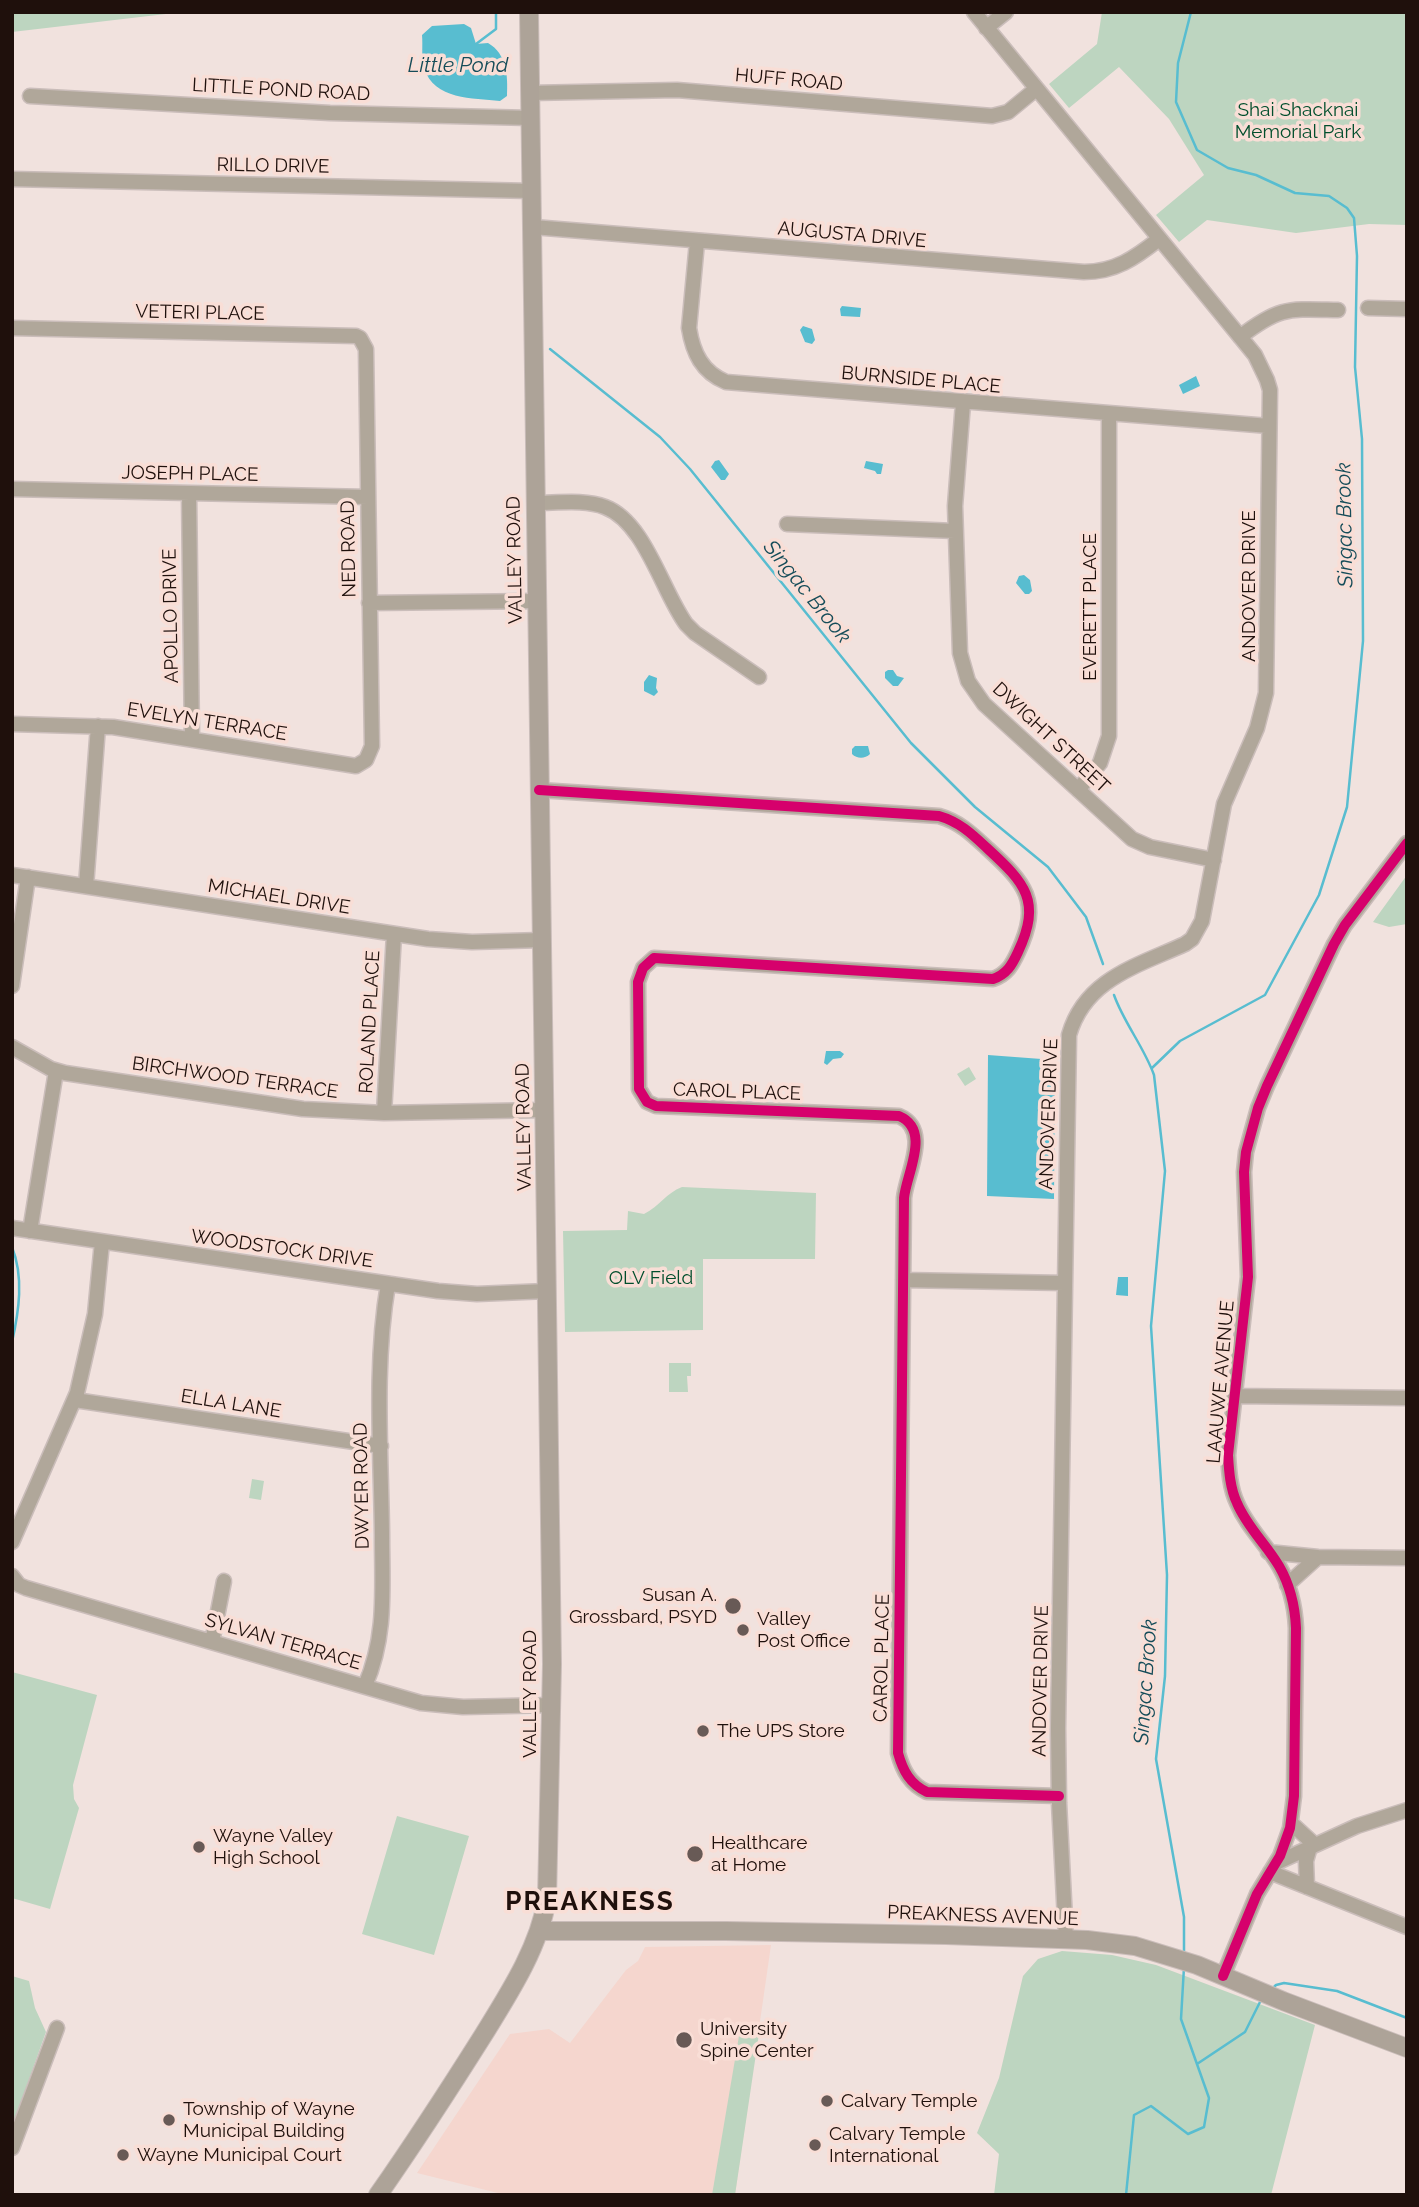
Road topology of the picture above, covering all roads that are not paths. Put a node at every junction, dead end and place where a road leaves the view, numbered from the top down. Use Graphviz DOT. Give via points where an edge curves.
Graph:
graph roads {
  1 [pos="530,12"];
  2 [pos="974,12"];
  3 [pos="1006,12"];
  4 [pos="986,28"];
  5 [pos="1036,89"];
  6 [pos="530,93"];
  7 [pos="30,96"];
  8 [pos="531,118"];
  9 [pos="12,179"];
  10 [pos="532,191"];
  11 [pos="533,227"];
  12 [pos="1159,239"];
  13 [pos="697,242"];
  14 [pos="1368,308"];
  15 [pos="1407,309"];
  16 [pos="1338,310"];
  17 [pos="12,328"];
  18 [pos="1240,337"];
  19 [pos="366,362"];
  20 [pos="963,403"];
  21 [pos="1109,414"];
  22 [pos="1269,426"];
  23 [pos="12,489"];
  24 [pos="189,493"];
  25 [pos="368,497"];
  26 [pos="536,503"];
  27 [pos="787,524"];
  28 [pos="955,531"];
  29 [pos="537,601"];
  30 [pos="369,603"];
  31 [pos="759,677"];
  32 [pos="12,724"];
  33 [pos="98,726"];
  34 [pos="371,734"];
  35 [pos="192,739"];
  36 [pos="539,790"];
  37 [pos="1078,790"];
  38 [pos="1407,843"];
  39 [pos="1214,860"];
  40 [pos="12,875"];
  41 [pos="29,877"];
  42 [pos="86,886"];
  43 [pos="394,934"];
  44 [pos="542,940"];
  45 [pos="12,986"];
  46 [pos="12,1047"];
  47 [pos="56,1071"];
  48 [pos="544,1110"];
  49 [pos="384,1113"];
  50 [pos="12,1228"];
  51 [pos="30,1231"];
  52 [pos="102,1242"];
  53 [pos="904,1280"];
  54 [pos="1064,1283"];
  55 [pos="388,1284"];
  56 [pos="547,1291"];
  57 [pos="1236,1396"];
  58 [pos="1407,1398"];
  59 [pos="75,1400"];
  60 [pos="381,1446"];
  61 [pos="12,1542"];
  62 [pos="1268,1552"];
  63 [pos="1318,1557"];
  64 [pos="1407,1558"];
  65 [pos="12,1576"];
  66 [pos="224,1581"];
  67 [pos="1287,1585"];
  68 [pos="212,1642"];
  69 [pos="365,1686"];
  70 [pos="552,1705"];
  71 [pos="1059,1796"];
  72 [pos="1407,1810"];
  73 [pos="1291,1823"];
  74 [pos="1312,1846"];
  75 [pos="1273,1868"];
  76 [pos="1307,1887"];
  77 [pos="1407,1927"];
  78 [pos="540,1931"];
  79 [pos="1066,1939"];
  80 [pos="1223,1976"];
  81 [pos="57,2028"];
  82 [pos="1407,2048"];
  83 [pos="12,2148"];
  84 [pos="378,2195"];
  1 -- 6 [label="main road, VALLEY ROAD"];
  2 -- 4 [label="street, ANDOVER DRIVE"];
  3 -- 4 [label="street"];
  4 -- 5 [label="street, ANDOVER DRIVE"];
  5 -- 6 [label="street, HUFF ROAD" via="1008,112 992,116 677,90"];
  5 -- 12 [label="street, ANDOVER DRIVE"];
  6 -- 8 [label="main road, VALLEY ROAD"];
  7 -- 8 [label="street, LITTLE POND ROAD" via="331,113"];
  8 -- 10 [label="main road, VALLEY ROAD"];
  9 -- 10 [label="street, RILLO DRIVE"];
  10 -- 11 [label="main road, VALLEY ROAD"];
  11 -- 13 [label="street, AUGUSTA DRIVE"];
  11 -- 26 [label="main road, VALLEY ROAD"];
  12 -- 13 [label="street, AUGUSTA DRIVE" via="1120,266 1093,272"];
  12 -- 18 [label="street, ANDOVER DRIVE"];
  13 -- 20 [label="street, BURNSIDE PLACE" via="689,328 701,363 716,378 747,386"];
  14 -- 15 [label="street"];
  16 -- 18 [label="street" via="1281,312"];
  17 -- 19 [label="street, VETERI PLACE" via="356,336 364,343"];
  18 -- 22 [label="street, ANDOVER DRIVE" via="1268,380"];
  19 -- 25 [label="street, NED ROAD"];
  20 -- 21 [label="street, BURNSIDE PLACE"];
  20 -- 28 [label="street, DWIGHT STREET"];
  21 -- 22 [label="street, BURNSIDE PLACE"];
  21 -- 37 [label="street, EVERETT PLACE" via="1109,736 1100,763"];
  22 -- 39 [label="street, ANDOVER DRIVE" via="1266,693 1257,728 1224,803"];
  23 -- 24 [label="street, JOSEPH PLACE"];
  24 -- 25 [label="street, JOSEPH PLACE"];
  24 -- 35 [label="street, APOLLO DRIVE"];
  25 -- 30 [label="street, NED ROAD"];
  26 -- 29 [label="main road, VALLEY ROAD"];
  26 -- 31 [label="street" via="594,504 616,512 635,531 686,624"];
  27 -- 28 [label="street"];
  28 -- 37 [label="street, DWIGHT STREET" via="960,653 968,681 984,704"];
  29 -- 30 [label="street"];
  29 -- 36 [label="main road, VALLEY ROAD"];
  30 -- 34 [label="street, NED ROAD"];
  32 -- 33 [label="street, EVELYN TERRACE"];
  33 -- 35 [label="street, EVELYN TERRACE"];
  33 -- 42 [label="street"];
  34 -- 35 [label="street, EVELYN TERRACE" via="370,753 356,766"];
  36 -- 44 [label="main road, VALLEY ROAD"];
  36 -- 53 [label="street, CAROL PLACE" via="939,816 967,829 1020,881 1028,902 1028,925 1010,967 993,979 661,956 648,962 639,976 639,1089 652,1105 899,1116 911,1124 916,1148 905,1186"];
  37 -- 39 [label="street, DWIGHT STREET" via="1143,844"];
  38 -- 57 [label="street, LAAUWE AVENUE" via="1345,925 1258,1108 1244,1172 1248,1277"];
  39 -- 54 [label="street, ANDOVER DRIVE" via="1202,921 1192,939 1102,984 1086,999 1073,1022 1067,1049"];
  40 -- 41 [label="street, MICHAEL DRIVE"];
  41 -- 42 [label="street, MICHAEL DRIVE"];
  41 -- 45 [label="street"];
  42 -- 43 [label="street, MICHAEL DRIVE"];
  43 -- 44 [label="street, MICHAEL DRIVE" via="454,942"];
  43 -- 49 [label="street, ROLAND PLACE"];
  44 -- 48 [label="main road, VALLEY ROAD"];
  46 -- 47 [label="street, BIRCHWOOD TERRACE"];
  47 -- 49 [label="street, BIRCHWOOD TERRACE" via="303,1110"];
  47 -- 51 [label="street"];
  48 -- 49 [label="street, BIRCHWOOD TERRACE"];
  48 -- 56 [label="main road, VALLEY ROAD"];
  50 -- 51 [label="street, WOODSTOCK DRIVE"];
  51 -- 52 [label="street, WOODSTOCK DRIVE"];
  52 -- 55 [label="street, WOODSTOCK DRIVE"];
  52 -- 59 [label="street" via="95,1314"];
  53 -- 54 [label="street"];
  53 -- 71 [label="street, CAROL PLACE" via="901,1764 911,1782 927,1792"];
  54 -- 71 [label="street, ANDOVER DRIVE"];
  55 -- 56 [label="street, WOODSTOCK DRIVE" via="457,1293"];
  55 -- 60 [label="street, DWYER ROAD" via="381,1337"];
  56 -- 70 [label="main road, VALLEY ROAD"];
  57 -- 58 [label="street"];
  57 -- 62 [label="street, LAAUWE AVENUE" via="1228,1455 1232,1486 1243,1516"];
  59 -- 60 [label="street, ELLA LANE"];
  59 -- 61 [label="street"];
  60 -- 69 [label="street, DWYER ROAD" via="383,1608 378,1649"];
  62 -- 63 [label="street"];
  62 -- 67 [label="street, LAAUWE AVENUE"];
  63 -- 64 [label="street"];
  63 -- 67 [label="street"];
  65 -- 68 [label="street, SYLVAN TERRACE" via="26,1588"];
  66 -- 68 [label="street"];
  67 -- 73 [label="street, LAAUWE AVENUE" via="1294,1601 1296,1628"];
  68 -- 69 [label="street, SYLVAN TERRACE"];
  69 -- 70 [label="street, SYLVAN TERRACE" via="442,1706"];
  70 -- 78 [label="main road, VALLEY ROAD" via="549,1872"];
  71 -- 79 [label="street, ANDOVER DRIVE"];
  72 -- 74 [label="street"];
  73 -- 74 [label="street"];
  73 -- 75 [label="street, LAAUWE AVENUE"];
  74 -- 75 [label="street"];
  74 -- 76 [label="street" via="1306,1861"];
  75 -- 76 [label="street"];
  75 -- 80 [label="street, LAAUWE AVENUE" via="1256,1894"];
  76 -- 77 [label="street"];
  78 -- 79 [label="main road, PREAKNESS AVENUE"];
  78 -- 84 [label="main road, VALLEY ROAD" via="482,2036"];
  79 -- 80 [label="main road, PREAKNESS AVENUE" via="1135,1946"];
  80 -- 82 [label="main road, PREAKNESS AVENUE"];
  81 -- 83 [label="street"];
}
